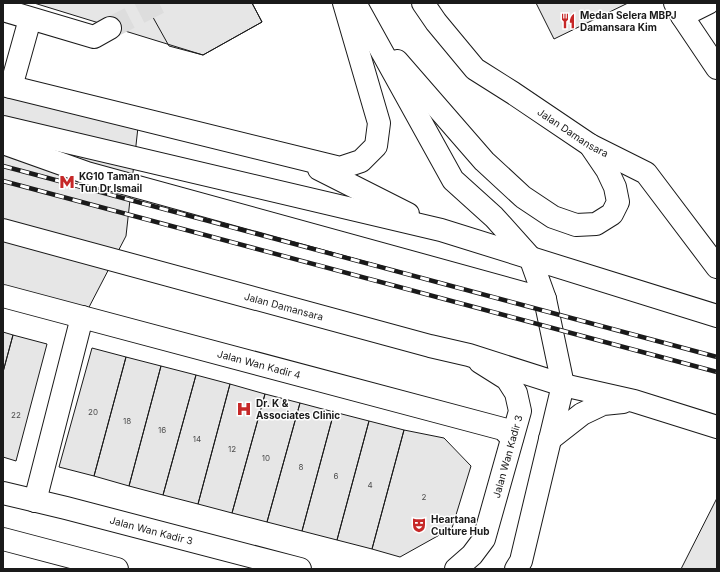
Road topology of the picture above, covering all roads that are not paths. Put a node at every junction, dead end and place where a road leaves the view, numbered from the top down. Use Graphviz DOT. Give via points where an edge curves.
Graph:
graph roads {
  1 [pos="344,3"];
  2 [pos="355,3"];
  3 [pos="423,3"];
  4 [pos="708,3"];
  5 [pos="3,10"];
  6 [pos="678,10"];
  7 [pos="30,19"];
  8 [pos="368,26"];
  9 [pos="110,28"];
  10 [pos="717,68"];
  11 [pos="7,86"];
  12 [pos="3,127"];
  13 [pos="3,143"];
  14 [pos="590,145"];
  15 [pos="298,158"];
  16 [pos="3,230"];
  17 [pos="441,230"];
  18 [pos="530,257"];
  19 [pos="717,267"];
  20 [pos="3,296"];
  21 [pos="544,299"];
  22 [pos="717,316"];
  23 [pos="82,317"];
  24 [pos="469,355"];
  25 [pos="563,385"];
  26 [pos="634,401"];
  27 [pos="717,427"];
  28 [pos="512,438"];
  29 [pos="550,439"];
  30 [pos="3,493"];
  31 [pos="35,501"];
  32 [pos="3,539"];
  33 [pos="520,566"];
  34 [pos="117,569"];
  35 [pos="300,569"];
  36 [pos="456,569"];
  1 -- 15 [label="main road" via="379,123 376,146 361,161 340,168"];
  2 -- 8 [label="main road"];
  3 -- 14 [label="main road, Jalan Damansara" via="475,69"];
  4 -- 6 [label="main road"];
  5 -- 7 [label="main road"];
  6 -- 10 [label="main road"];
  7 -- 9 [label="main road" via="94,36"];
  7 -- 11 [label="main road"];
  8 -- 14 [label="main road" via="484,161 523,197 553,216 576,225 596,224 612,214 618,202 615,187 607,170"];
  8 -- 18 [label="main road" via="453,180 494,217"];
  11 -- 15 [label="main road"];
  12 -- 17 [label="main road"];
  13 -- 21 [label="main road" via="87,172"];
  14 -- 19 [label="main road, Jalan Damansara" via="646,174"];
  15 -- 17 [label="main road"];
  16 -- 24 [label="main road, Jalan Damansara"];
  17 -- 18 [label="main road"];
  18 -- 21 [label="main road"];
  18 -- 22 [label="main road"];
  20 -- 23 [label="main road, Jalan Wan Kadir 4"];
  21 -- 25 [label="main road"];
  23 -- 28 [label="main road, Jalan Wan Kadir 4" via="502,430"];
  23 -- 31 [label="main road"];
  24 -- 25 [label="main road, Jalan Damansara"];
  24 -- 28 [label="main road, Jalan Wan Kadir 3" via="506,379 516,393 520,411"];
  25 -- 26 [label="main road, Jalan Damansara"];
  25 -- 29 [label="main road"];
  26 -- 27 [label="main road, Jalan Damansara"];
  26 -- 29 [label="main road" via="602,404 582,414"];
  28 -- 36 [label="main road, Jalan Wan Kadir 3" via="484,539 472,555"];
  29 -- 33 [label="main road"];
  30 -- 31 [label="main road, Jalan Wan Kadir 3"];
  31 -- 35 [label="main road, Jalan Wan Kadir 3"];
  32 -- 34 [label="main road"];
}
